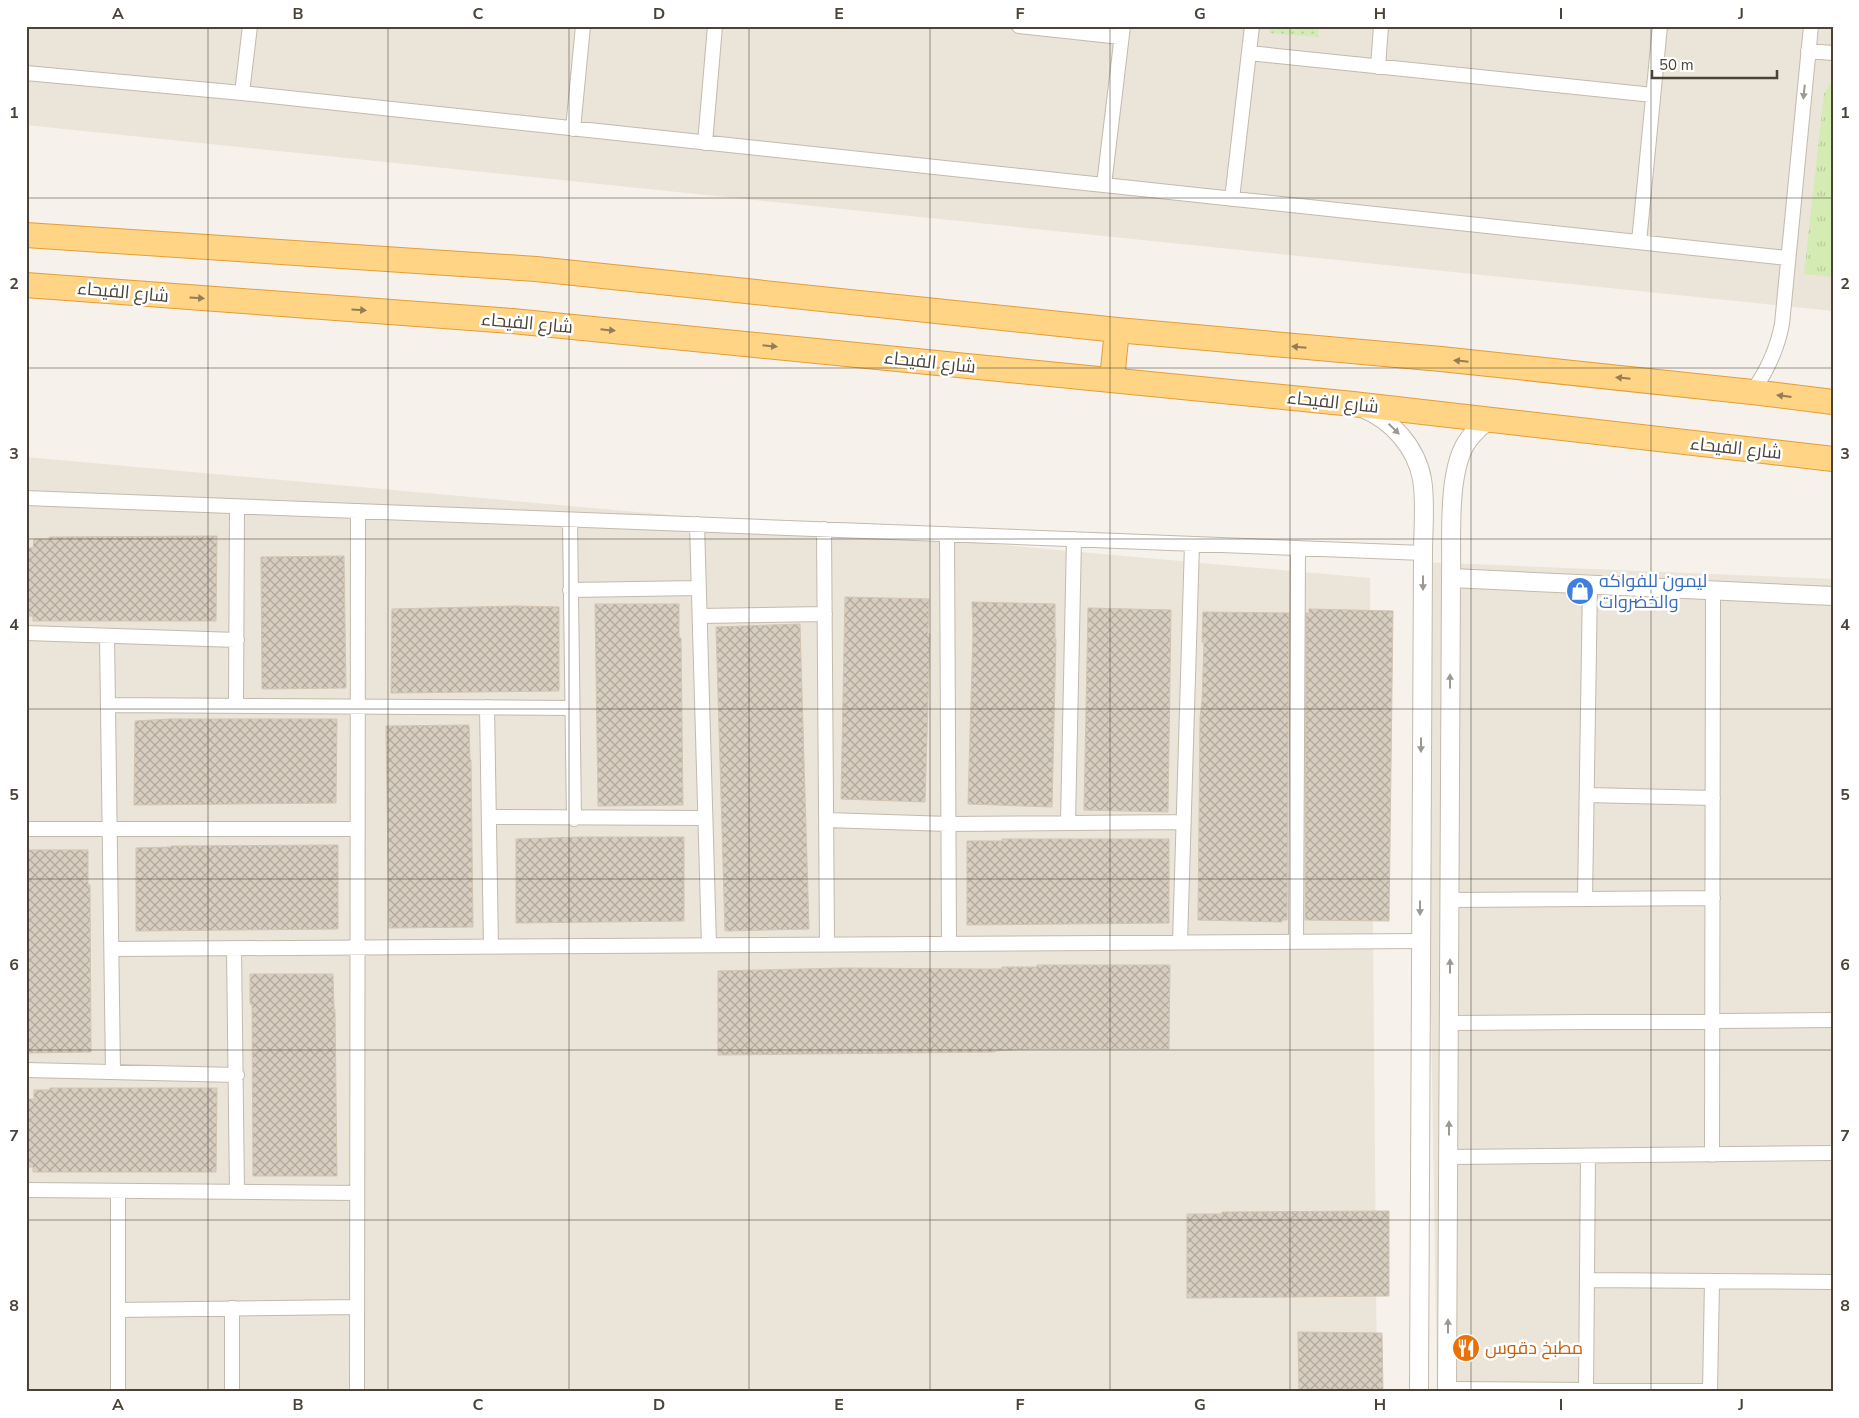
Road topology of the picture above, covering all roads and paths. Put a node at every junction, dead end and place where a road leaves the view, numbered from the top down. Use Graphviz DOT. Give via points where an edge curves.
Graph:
graph roads {
  1 [pos="250,26"];
  2 [pos="582,26"];
  3 [pos="715,26"];
  4 [pos="1019,26"];
  5 [pos="1252,26"];
  6 [pos="1381,26"];
  7 [pos="1660,26"];
  8 [pos="1811,26"];
  9 [pos="1122,32"];
  10 [pos="1808,51"];
  11 [pos="1249,53"];
  12 [pos="1833,53"];
  13 [pos="1378,67"];
  14 [pos="26,74"];
  15 [pos="242,93"];
  16 [pos="1653,96"];
  17 [pos="573,129"];
  18 [pos="705,143"];
  19 [pos="1104,185"];
  20 [pos="1232,199"];
  21 [pos="26,235"];
  22 [pos="1639,242"];
  23 [pos="1787,258"];
  24 [pos="26,285"];
  25 [pos="1117,330"];
  26 [pos="1112,379"];
  27 [pos="1752,392"];
  28 [pos="1833,402"];
  29 [pos="1353,404"];
  30 [pos="1489,420"];
  31 [pos="1833,458"];
  32 [pos="26,498"];
  33 [pos="237,506"];
  34 [pos="358,511"];
  35 [pos="570,520"];
  36 [pos="697,524"];
  37 [pos="824,529"];
  38 [pos="947,534"];
  39 [pos="1074,539"];
  40 [pos="1192,544"];
  41 [pos="1298,548"];
  42 [pos="1423,553"];
  43 [pos="1451,578"];
  44 [pos="1590,584"];
  45 [pos="699,588"];
  46 [pos="570,590"];
  47 [pos="1713,590"];
  48 [pos="1833,596"];
  49 [pos="825,614"];
  50 [pos="700,616"];
  51 [pos="26,633"];
  52 [pos="108,636"];
  53 [pos="237,640"];
  54 [pos="108,705"];
  55 [pos="236,706"];
  56 [pos="358,706"];
  57 [pos="487,707"];
  58 [pos="572,708"];
  59 [pos="1421,793"];
  60 [pos="1450,793"];
  61 [pos="1587,795"];
  62 [pos="1713,798"];
  63 [pos="489,817"];
  64 [pos="705,818"];
  65 [pos="574,819"];
  66 [pos="826,820"];
  67 [pos="1184,822"];
  68 [pos="1068,823"];
  69 [pos="949,824"];
  70 [pos="358,828"];
  71 [pos="26,829"];
  72 [pos="110,829"];
  73 [pos="1713,898"];
  74 [pos="1585,899"];
  75 [pos="1450,900"];
  76 [pos="1420,940"];
  77 [pos="1296,941"];
  78 [pos="1180,942"];
  79 [pos="827,944"];
  80 [pos="949,944"];
  81 [pos="709,945"];
  82 [pos="491,947"];
  83 [pos="234,948"];
  84 [pos="358,948"];
  85 [pos="112,949"];
  86 [pos="1833,1020"];
  87 [pos="1713,1021"];
  88 [pos="1449,1023"];
  89 [pos="26,1070"];
  90 [pos="113,1072"];
  91 [pos="237,1075"];
  92 [pos="1833,1153"];
  93 [pos="1712,1154"];
  94 [pos="1588,1156"];
  95 [pos="1449,1157"];
  96 [pos="26,1190"];
  97 [pos="118,1191"];
  98 [pos="237,1192"];
  99 [pos="357,1193"];
  100 [pos="1587,1280"];
  101 [pos="1712,1281"];
  102 [pos="1833,1282"];
  103 [pos="357,1307"];
  104 [pos="232,1308"];
  105 [pos="118,1310"];
  106 [pos="1448,1391"];
  107 [pos="1586,1391"];
  108 [pos="118,1392"];
  109 [pos="232,1392"];
  110 [pos="357,1392"];
  111 [pos="1419,1392"];
  112 [pos="1710,1392"];
  1 -- 15 [label="street"];
  2 -- 17 [label="street"];
  3 -- 18 [label="street"];
  4 -- 9 [label="street"];
  5 -- 11 [label="street"];
  6 -- 13 [label="street"];
  7 -- 16 [label="street"];
  8 -- 10 [label="street"];
  9 -- 19 [label="street"];
  10 -- 12 [label="street"];
  10 -- 23 [label="street, one-way"];
  11 -- 13 [label="street"];
  11 -- 20 [label="street"];
  13 -- 16 [label="street"];
  14 -- 15 [label="street"];
  15 -- 17 [label="street"];
  16 -- 22 [label="street"];
  17 -- 18 [label="street"];
  18 -- 19 [label="street"];
  19 -- 20 [label="street"];
  20 -- 22 [label="street"];
  21 -- 25 [label="highway" via="536,268"];
  22 -- 23 [label="street"];
  23 -- 27 [label="street" via="1779,342"];
  24 -- 26 [label="highway, شارع الفيحاء, one-way" via="512,321"];
  25 -- 26 [label="highway"];
  27 -- 25 [label="highway, one-way" via="1441,359"];
  26 -- 29 [label="highway, شارع الفيحاء"];
  28 -- 27 [label="highway, one-way"];
  29 -- 30 [label="highway, شارع الفيحاء"];
  29 -- 42 [label="street, one-way" via="1393,426 1418,465 1422,480"];
  30 -- 31 [label="highway, شارع الفيحاء"];
  30 -- 43 [label="street" via="1466,443 1455,473"];
  32 -- 33 [label="street"];
  33 -- 34 [label="street"];
  33 -- 53 [label="street"];
  34 -- 35 [label="street"];
  34 -- 56 [label="street"];
  35 -- 36 [label="street"];
  35 -- 46 [label="street"];
  36 -- 37 [label="street"];
  36 -- 45 [label="street"];
  37 -- 38 [label="street"];
  37 -- 49 [label="street"];
  38 -- 39 [label="street"];
  38 -- 69 [label="street"];
  39 -- 40 [label="street"];
  39 -- 68 [label="street"];
  40 -- 41 [label="street"];
  40 -- 67 [label="street"];
  41 -- 42 [label="street"];
  41 -- 77 [label="street"];
  42 -- 59 [label="street, one-way"];
  43 -- 44 [label="street"];
  60 -- 43 [label="street, one-way"];
  44 -- 47 [label="street"];
  44 -- 61 [label="street"];
  45 -- 46 [label="street"];
  45 -- 50 [label="street"];
  46 -- 58 [label="street"];
  47 -- 48 [label="street"];
  47 -- 62 [label="street"];
  49 -- 50 [label="street"];
  49 -- 66 [label="street"];
  50 -- 64 [label="street"];
  51 -- 52 [label="street"];
  52 -- 53 [label="street"];
  52 -- 54 [label="street"];
  53 -- 55 [label="street"];
  54 -- 55 [label="street"];
  54 -- 72 [label="street"];
  55 -- 56 [label="street"];
  56 -- 57 [label="street"];
  56 -- 70 [label="street"];
  57 -- 58 [label="street"];
  57 -- 63 [label="street"];
  58 -- 65 [label="street"];
  59 -- 60 [label="street"];
  59 -- 76 [label="street, one-way"];
  60 -- 75 [label="street"];
  61 -- 62 [label="street"];
  61 -- 74 [label="street"];
  62 -- 73 [label="street"];
  63 -- 65 [label="street"];
  63 -- 82 [label="street"];
  64 -- 65 [label="street"];
  64 -- 81 [label="street"];
  66 -- 69 [label="street"];
  66 -- 79 [label="street"];
  67 -- 68 [label="street"];
  67 -- 78 [label="street"];
  68 -- 69 [label="street"];
  69 -- 80 [label="street"];
  70 -- 72 [label="street"];
  70 -- 84 [label="street"];
  71 -- 72 [label="street"];
  72 -- 85 [label="street"];
  73 -- 74 [label="street"];
  73 -- 87 [label="street"];
  74 -- 75 [label="street"];
  88 -- 75 [label="street, one-way"];
  76 -- 77 [label="street"];
  76 -- 111 [label="street"];
  77 -- 78 [label="street"];
  78 -- 80 [label="street"];
  79 -- 80 [label="street"];
  79 -- 81 [label="street"];
  81 -- 82 [label="street"];
  82 -- 84 [label="street"];
  83 -- 84 [label="street"];
  83 -- 85 [label="street"];
  83 -- 91 [label="street"];
  84 -- 99 [label="street"];
  85 -- 90 [label="street"];
  86 -- 87 [label="street"];
  87 -- 88 [label="street"];
  87 -- 93 [label="street"];
  95 -- 88 [label="street, one-way"];
  89 -- 90 [label="street"];
  90 -- 91 [label="street"];
  91 -- 98 [label="street"];
  92 -- 93 [label="street"];
  93 -- 94 [label="street"];
  94 -- 95 [label="street"];
  94 -- 100 [label="street"];
  106 -- 95 [label="street, one-way"];
  96 -- 97 [label="street"];
  97 -- 98 [label="street"];
  97 -- 105 [label="street"];
  98 -- 99 [label="street"];
  99 -- 103 [label="street"];
  100 -- 101 [label="street"];
  100 -- 107 [label="street"];
  101 -- 102 [label="street"];
  101 -- 112 [label="street"];
  103 -- 104 [label="street"];
  103 -- 110 [label="street"];
  104 -- 105 [label="street"];
  104 -- 109 [label="street"];
  105 -- 108 [label="street"];
  106 -- 107 [label="street"];
  107 -- 112 [label="street"];
}
